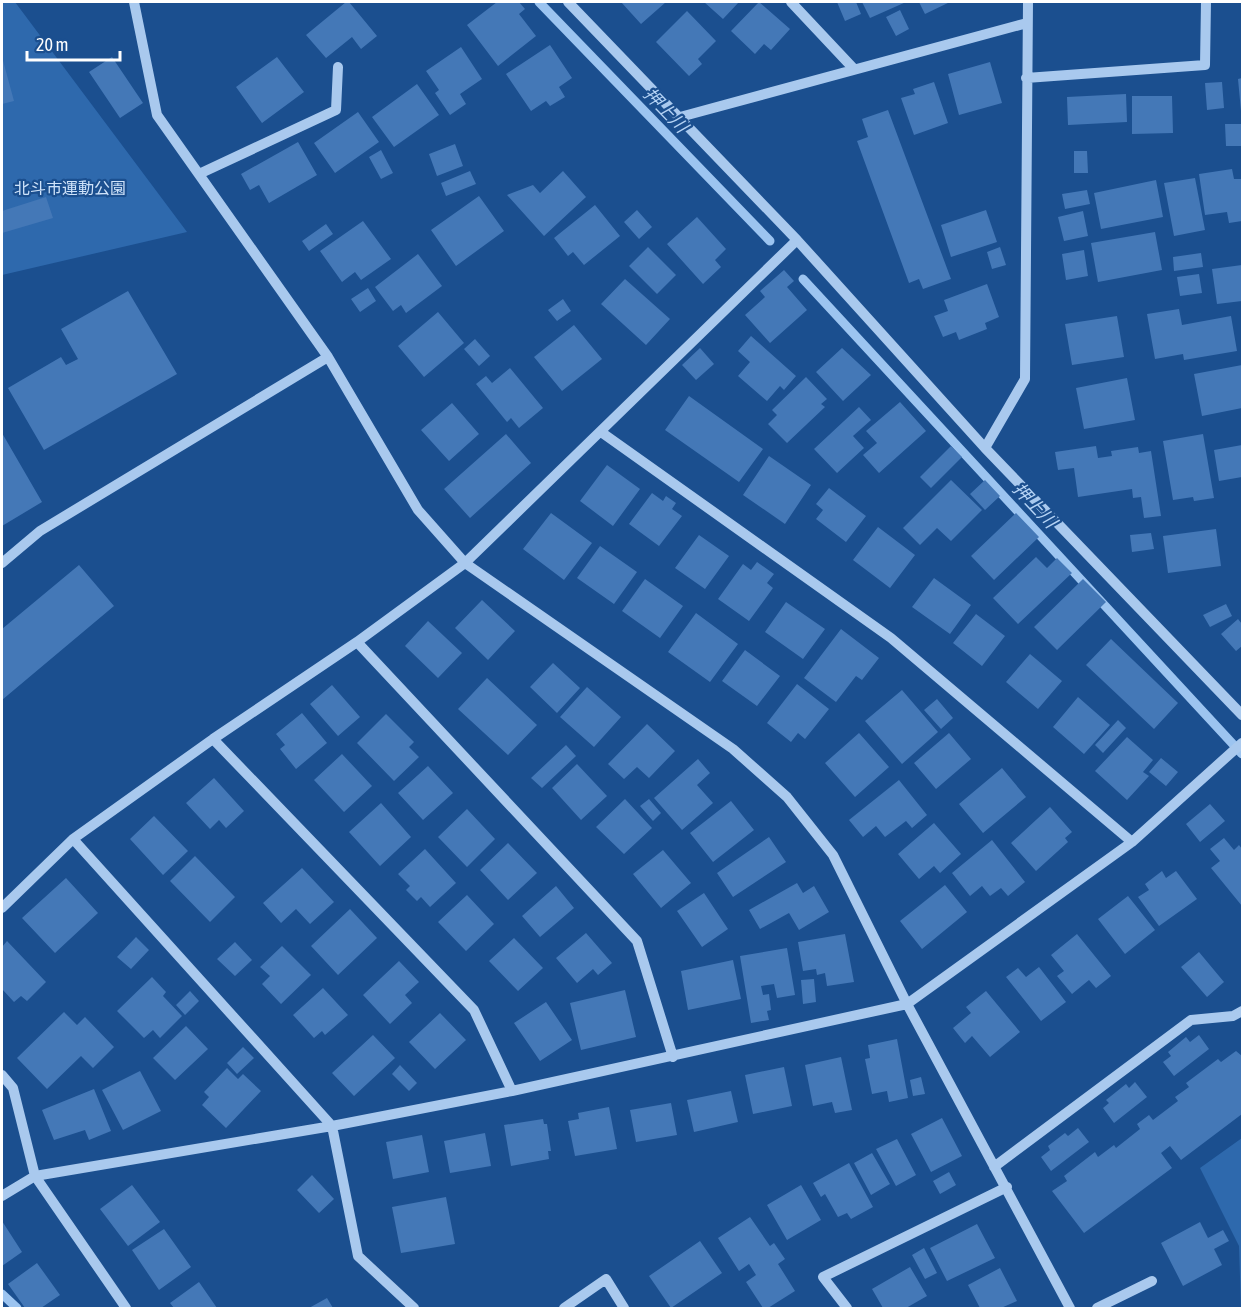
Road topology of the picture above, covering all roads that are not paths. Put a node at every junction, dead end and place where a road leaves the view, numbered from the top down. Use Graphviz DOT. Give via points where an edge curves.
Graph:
graph roads {
  1 [pos="134,2"];
  2 [pos="568,2"];
  3 [pos="791,2"];
  4 [pos="1028,2"];
  5 [pos="1206,2"];
  6 [pos="1027,23"];
  7 [pos="338,67"];
  8 [pos="853,68"];
  9 [pos="1026,78"];
  10 [pos="680,117"];
  11 [pos="199,174"];
  12 [pos="797,240"];
  13 [pos="328,357"];
  14 [pos="601,432"];
  15 [pos="985,448"];
  16 [pos="2,563"];
  17 [pos="465,563"];
  18 [pos="357,642"];
  19 [pos="1242,715"];
  20 [pos="213,739"];
  21 [pos="1242,743"];
  22 [pos="73,839"];
  23 [pos="1132,842"];
  24 [pos="2,908"];
  25 [pos="907,1004"];
  26 [pos="1242,1011"];
  27 [pos="673,1057"];
  28 [pos="2,1075"];
  29 [pos="512,1091"];
  30 [pos="332,1126"];
  31 [pos="994,1167"];
  32 [pos="35,1176"];
  33 [pos="1007,1187"];
  34 [pos="2,1196"];
  35 [pos="1152,1281"];
  36 [pos="126,1308"];
  37 [pos="414,1308"];
  38 [pos="564,1308"];
  39 [pos="624,1308"];
  40 [pos="847,1308"];
  41 [pos="1070,1308"];
  42 [pos="1097,1308"];
  1 -- 11 [label="street" via="157,115"];
  2 -- 10 [label="street"];
  3 -- 8 [label="street"];
  4 -- 6 [label="street"];
  5 -- 9 [label="street" via="1205,64"];
  6 -- 8 [label="street"];
  6 -- 9 [label="street"];
  7 -- 11 [label="street" via="336,110"];
  8 -- 10 [label="street"];
  9 -- 15 [label="street" via="1025,379"];
  10 -- 12 [label="street"];
  11 -- 13 [label="street"];
  12 -- 14 [label="street"];
  12 -- 15 [label="street"];
  13 -- 16 [label="street" via="40,531"];
  13 -- 17 [label="street" via="418,510"];
  14 -- 17 [label="street"];
  14 -- 23 [label="street" via="891,638"];
  15 -- 19 [label="street"];
  17 -- 18 [label="street"];
  17 -- 25 [label="street" via="733,749 788,797 833,855"];
  18 -- 20 [label="street"];
  18 -- 27 [label="street" via="637,941"];
  20 -- 22 [label="street"];
  20 -- 29 [label="street" via="474,1010"];
  21 -- 23 [label="street"];
  22 -- 24 [label="street"];
  22 -- 30 [label="street"];
  23 -- 25 [label="street"];
  25 -- 27 [label="street"];
  25 -- 31 [label="street"];
  26 -- 31 [label="street" via="1233,1016 1191,1020"];
  27 -- 29 [label="street"];
  28 -- 32 [label="street" via="13,1088"];
  29 -- 30 [label="street"];
  30 -- 32 [label="street"];
  30 -- 37 [label="street" via="358,1256"];
  31 -- 33 [label="street"];
  32 -- 34 [label="street"];
  32 -- 36 [label="street"];
  33 -- 40 [label="street" via="823,1277"];
  33 -- 41 [label="street"];
  35 -- 42 [label="street"];
  38 -- 39 [label="street" via="606,1279"];
}
